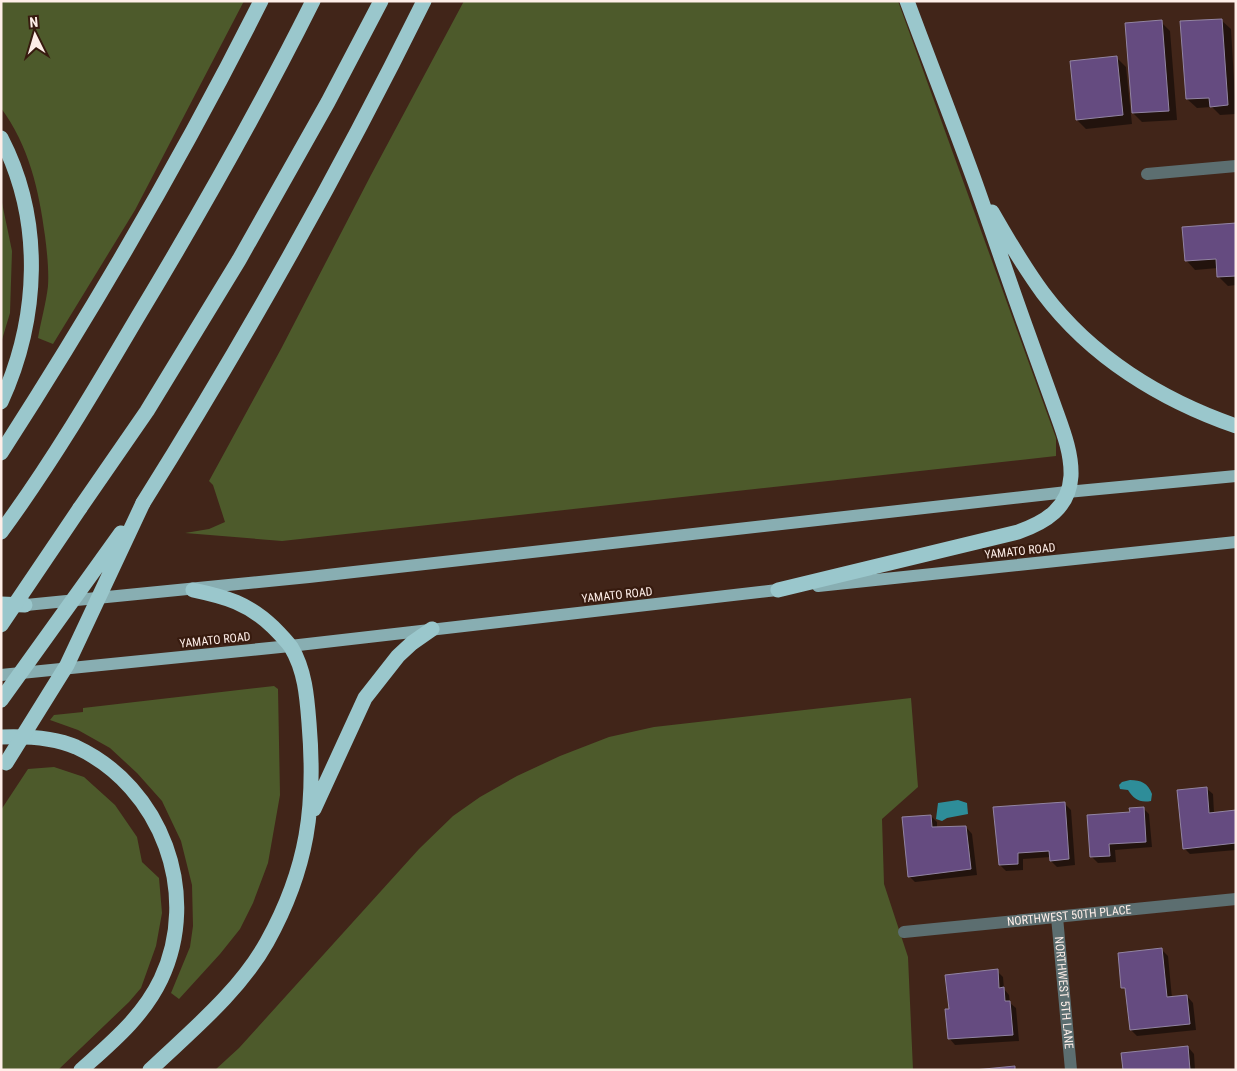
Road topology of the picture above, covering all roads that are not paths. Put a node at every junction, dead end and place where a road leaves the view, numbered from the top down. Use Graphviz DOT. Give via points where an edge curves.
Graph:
graph roads {
  1 [pos="262,1"];
  2 [pos="313,1"];
  3 [pos="381,1"];
  4 [pos="424,1"];
  5 [pos="907,1"];
  6 [pos="1,138"];
  7 [pos="1236,166"];
  8 [pos="1148,174"];
  9 [pos="977,186"];
  10 [pos="1,402"];
  11 [pos="1236,426"];
  12 [pos="1,453"];
  13 [pos="1236,476"];
  14 [pos="1067,492"];
  15 [pos="143,502"];
  16 [pos="1,532"];
  17 [pos="1236,542"];
  18 [pos="193,590"];
  19 [pos="778,590"];
  20 [pos="25,605"];
  21 [pos="1,606"];
  22 [pos="1,625"];
  23 [pos="432,629"];
  24 [pos="290,646"];
  25 [pos="1,675"];
  26 [pos="1,700"];
  27 [pos="1,737"];
  28 [pos="3,766"];
  29 [pos="310,820"];
  30 [pos="1236,899"];
  31 [pos="1057,917"];
  32 [pos="904,932"];
  33 [pos="81,1070"];
  34 [pos="150,1070"];
  35 [pos="1071,1070"];
  1 -- 12 [label="highway" via="117,267"];
  2 -- 16 [label="highway" via="251,120 163,275 96,386"];
  3 -- 22 [label="highway, bridge" via="239,260 147,411"];
  4 -- 15 [label="highway" via="315,212"];
  5 -- 9 [label="highway"];
  6 -- 10 [label="highway" via="19,179 32,262 32,287 23,339 17,364"];
  7 -- 8 [label="street"];
  9 -- 11 [label="highway" via="1034,281 1084,339 1109,360 1157,391"];
  9 -- 14 [label="highway" via="1066,440 1071,475"];
  13 -- 14 [label="main road"];
  14 -- 18 [label="main road"];
  14 -- 19 [label="highway" via="1052,515 1018,532"];
  15 -- 26 [label="highway, bridge"];
  15 -- 28 [label="highway, bridge" via="67,664"];
  17 -- 19 [label="main road, YAMATO ROAD"];
  18 -- 20 [label="main road"];
  18 -- 24 [label="highway" via="229,598 249,607"];
  19 -- 23 [label="main road, YAMATO ROAD"];
  20 -- 21 [label="highway"];
  23 -- 24 [label="main road, YAMATO ROAD"];
  23 -- 29 [label="highway" via="398,656 365,698"];
  24 -- 25 [label="main road, YAMATO ROAD"];
  24 -- 29 [label="highway" via="301,666 307,694 312,760"];
  27 -- 33 [label="highway" via="57,741 76,747 111,769 154,820 173,868 177,921 161,979 129,1026"];
  29 -- 34 [label="highway" via="294,881 266,942 225,998"];
  30 -- 31 [label="street, NORTHWEST 50TH PLACE"];
  31 -- 32 [label="street, NORTHWEST 50TH PLACE"];
  31 -- 35 [label="street, NORTHWEST 5TH LANE"];
}
